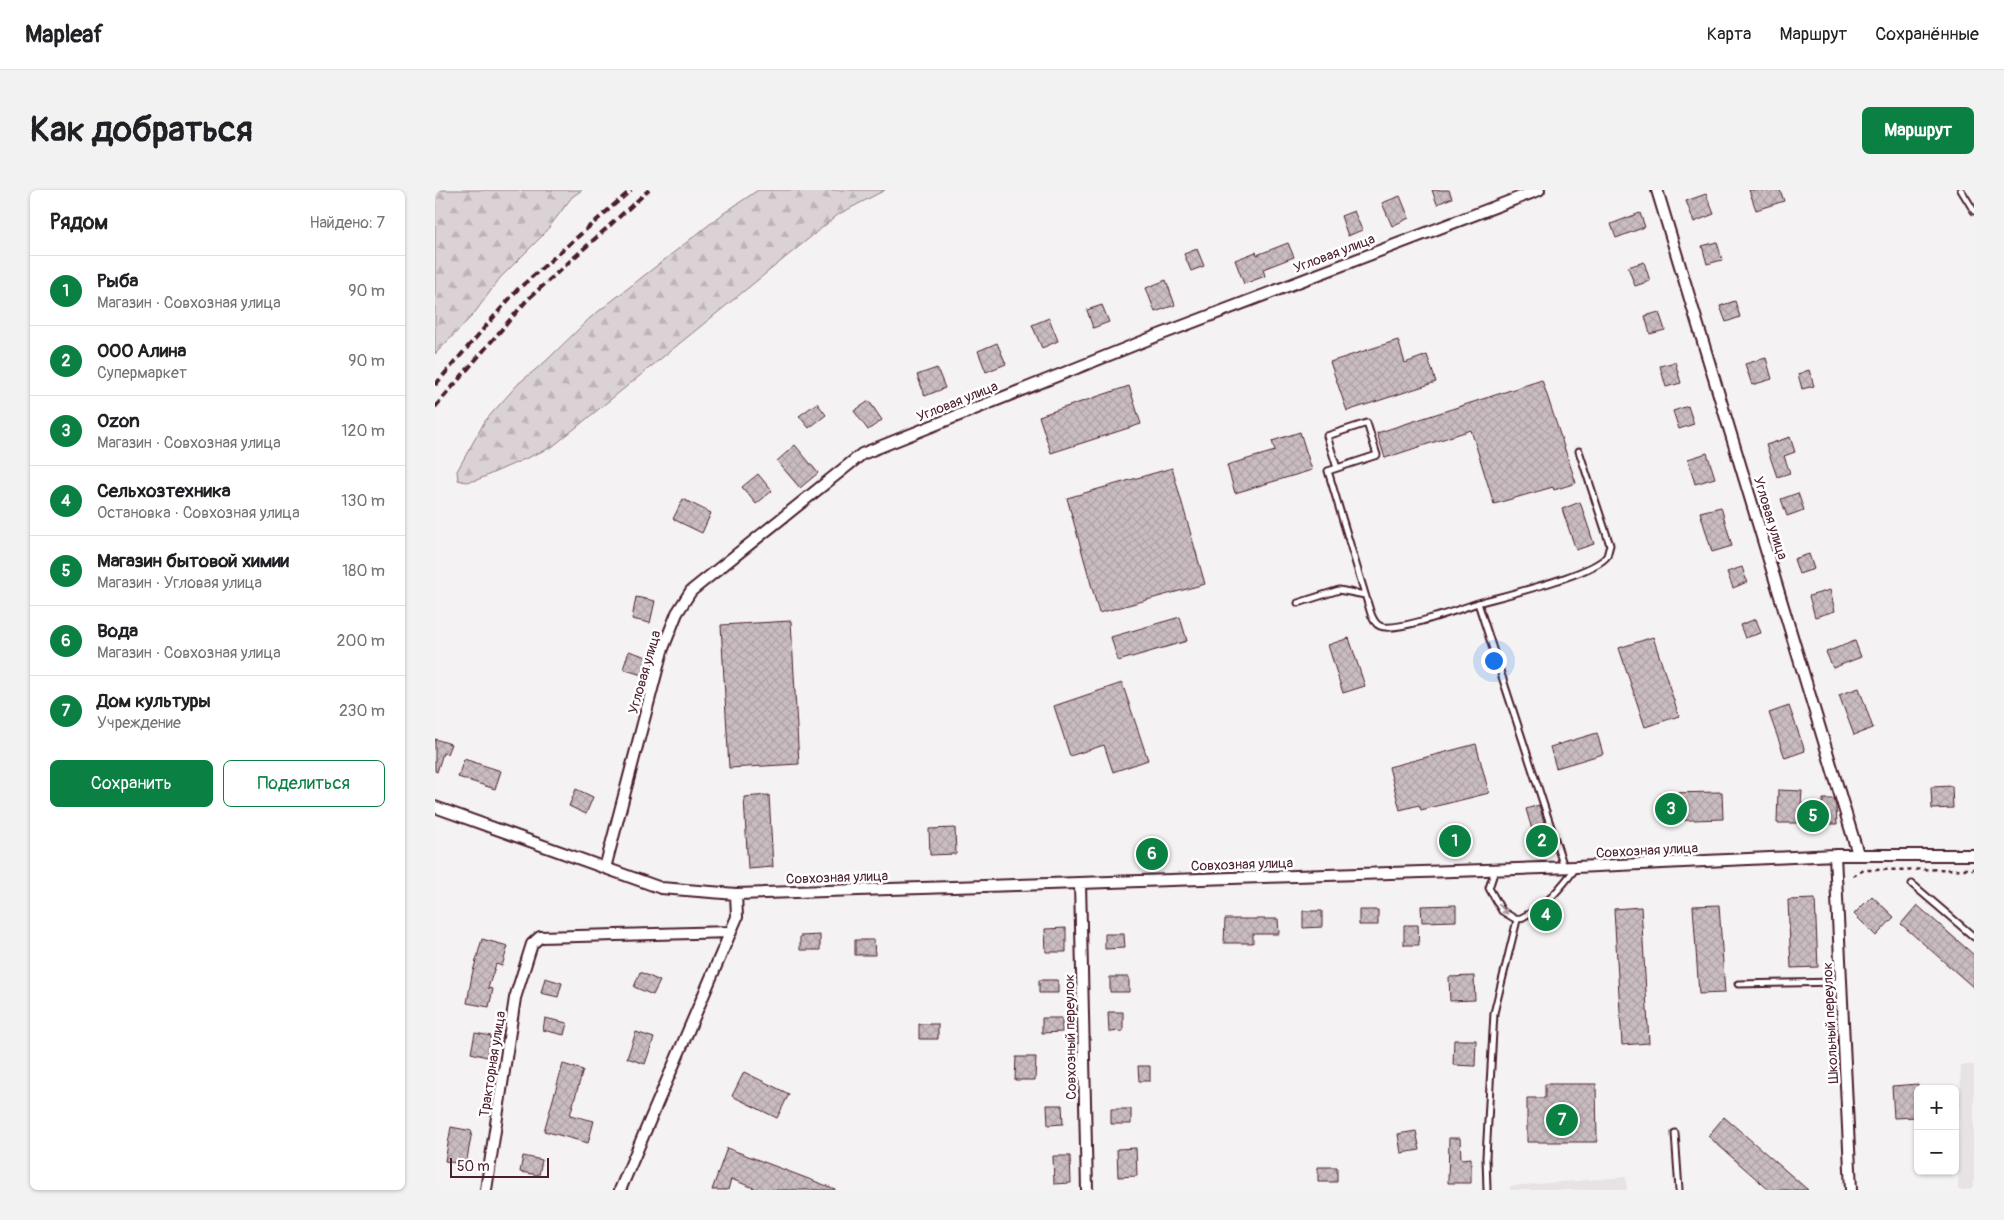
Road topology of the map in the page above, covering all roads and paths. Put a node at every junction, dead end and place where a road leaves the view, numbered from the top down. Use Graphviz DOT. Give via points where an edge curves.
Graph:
graph roads {
  1 [pos="1539,190"];
  2 [pos="1657,190"];
  3 [pos="1961,190"];
  4 [pos="1974,211"];
  5 [pos="1579,450"];
  6 [pos="1337,468"];
  7 [pos="1365,596"];
  8 [pos="1298,603"];
  9 [pos="1478,603"];
  10 [pos="435,807"];
  11 [pos="1857,854"];
  12 [pos="1835,855"];
  13 [pos="1974,855"];
  14 [pos="1565,867"];
  15 [pos="1576,867"];
  16 [pos="605,868"];
  17 [pos="1496,869"];
  18 [pos="1974,869"];
  19 [pos="1853,876"];
  20 [pos="1080,883"];
  21 [pos="1912,884"];
  22 [pos="736,894"];
  23 [pos="1517,920"];
  24 [pos="731,932"];
  25 [pos="1974,937"];
  26 [pos="1841,982"];
  27 [pos="1738,984"];
  28 [pos="1675,1133"];
  29 [pos="486,1190"];
  30 [pos="620,1190"];
  31 [pos="1087,1190"];
  32 [pos="1487,1190"];
  33 [pos="1679,1190"];
  34 [pos="1851,1190"];
  1 -- 16 [label="street, Угловая улица" via="1154,336 862,454 691,591 677,613 662,651"];
  2 -- 11 [label="street, Угловая улица"];
  3 -- 4 [label="lane"];
  5 -- 9 [label="lane" via="1610,545 1607,556 1577,573"];
  6 -- 6 [label="lane" via="1377,455 1367,423 1327,436"];
  6 -- 7 [label="lane" via="1327,471"];
  7 -- 8 [label="lane" via="1339,590"];
  7 -- 9 [label="lane" via="1375,622 1390,628"];
  9 -- 14 [label="lane"];
  10 -- 16 [label="street, Совхозная улица"];
  11 -- 12 [label="street, Совхозная улица"];
  11 -- 13 [label="street, Совхозная улица"];
  12 -- 15 [label="street, Совхозная улица"];
  12 -- 26 [label="street, Школьный переулок"];
  14 -- 15 [label="street, Совхозная улица"];
  14 -- 17 [label="street, Совхозная улица"];
  15 -- 23 [label="lane" via="1551,898 1533,913"];
  16 -- 22 [label="street, Совхозная улица" via="661,888"];
  17 -- 20 [label="street, Совхозная улица"];
  17 -- 23 [label="lane, one-way" via="1489,888 1502,911"];
  18 -- 19 [label="path" via="1864,870"];
  20 -- 22 [label="street, Совхозная улица"];
  20 -- 31 [label="street, Совхозный переулок"];
  21 -- 25 [label="lane"];
  22 -- 24 [label="street" via="737,918"];
  23 -- 32 [label="lane" via="1494,1013"];
  24 -- 29 [label="street, Тракторная улица" via="540,937 532,944 515,998"];
  24 -- 30 [label="street"];
  26 -- 27 [label="lane"];
  26 -- 34 [label="street, Школьный переулок"];
  28 -- 33 [label="lane"];
}
